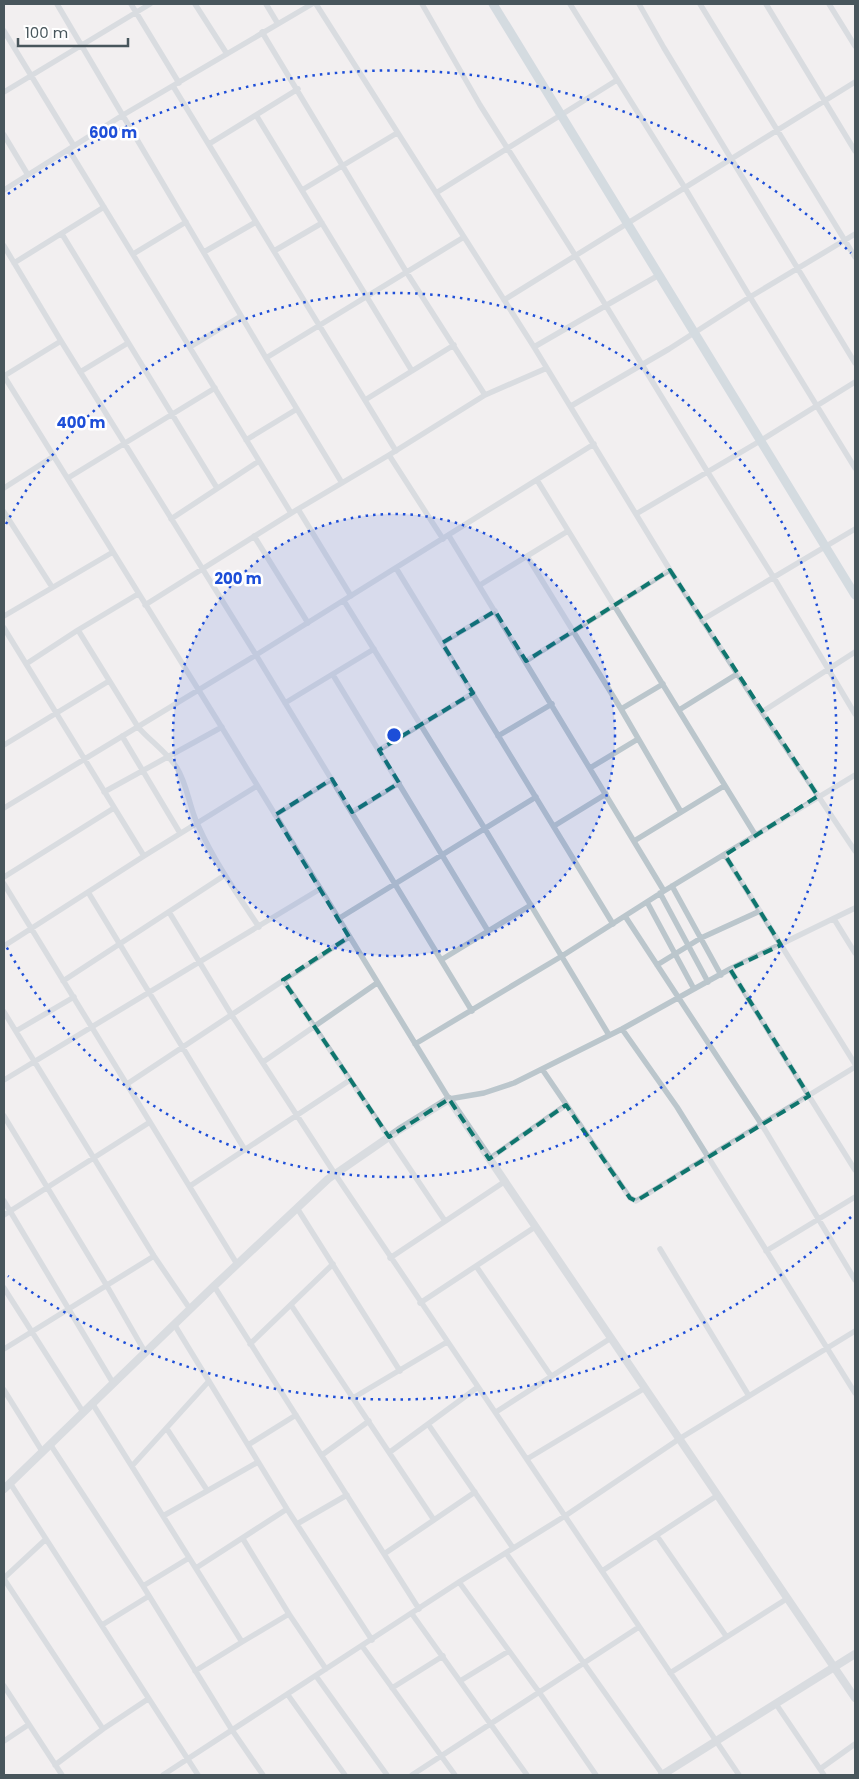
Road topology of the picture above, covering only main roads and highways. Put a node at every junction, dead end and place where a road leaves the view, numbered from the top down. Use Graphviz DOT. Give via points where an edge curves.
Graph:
graph roads {
  1 [pos="494,4"];
  2 [pos="855,595"];
  1 -- 2 [label="main road"];
}
